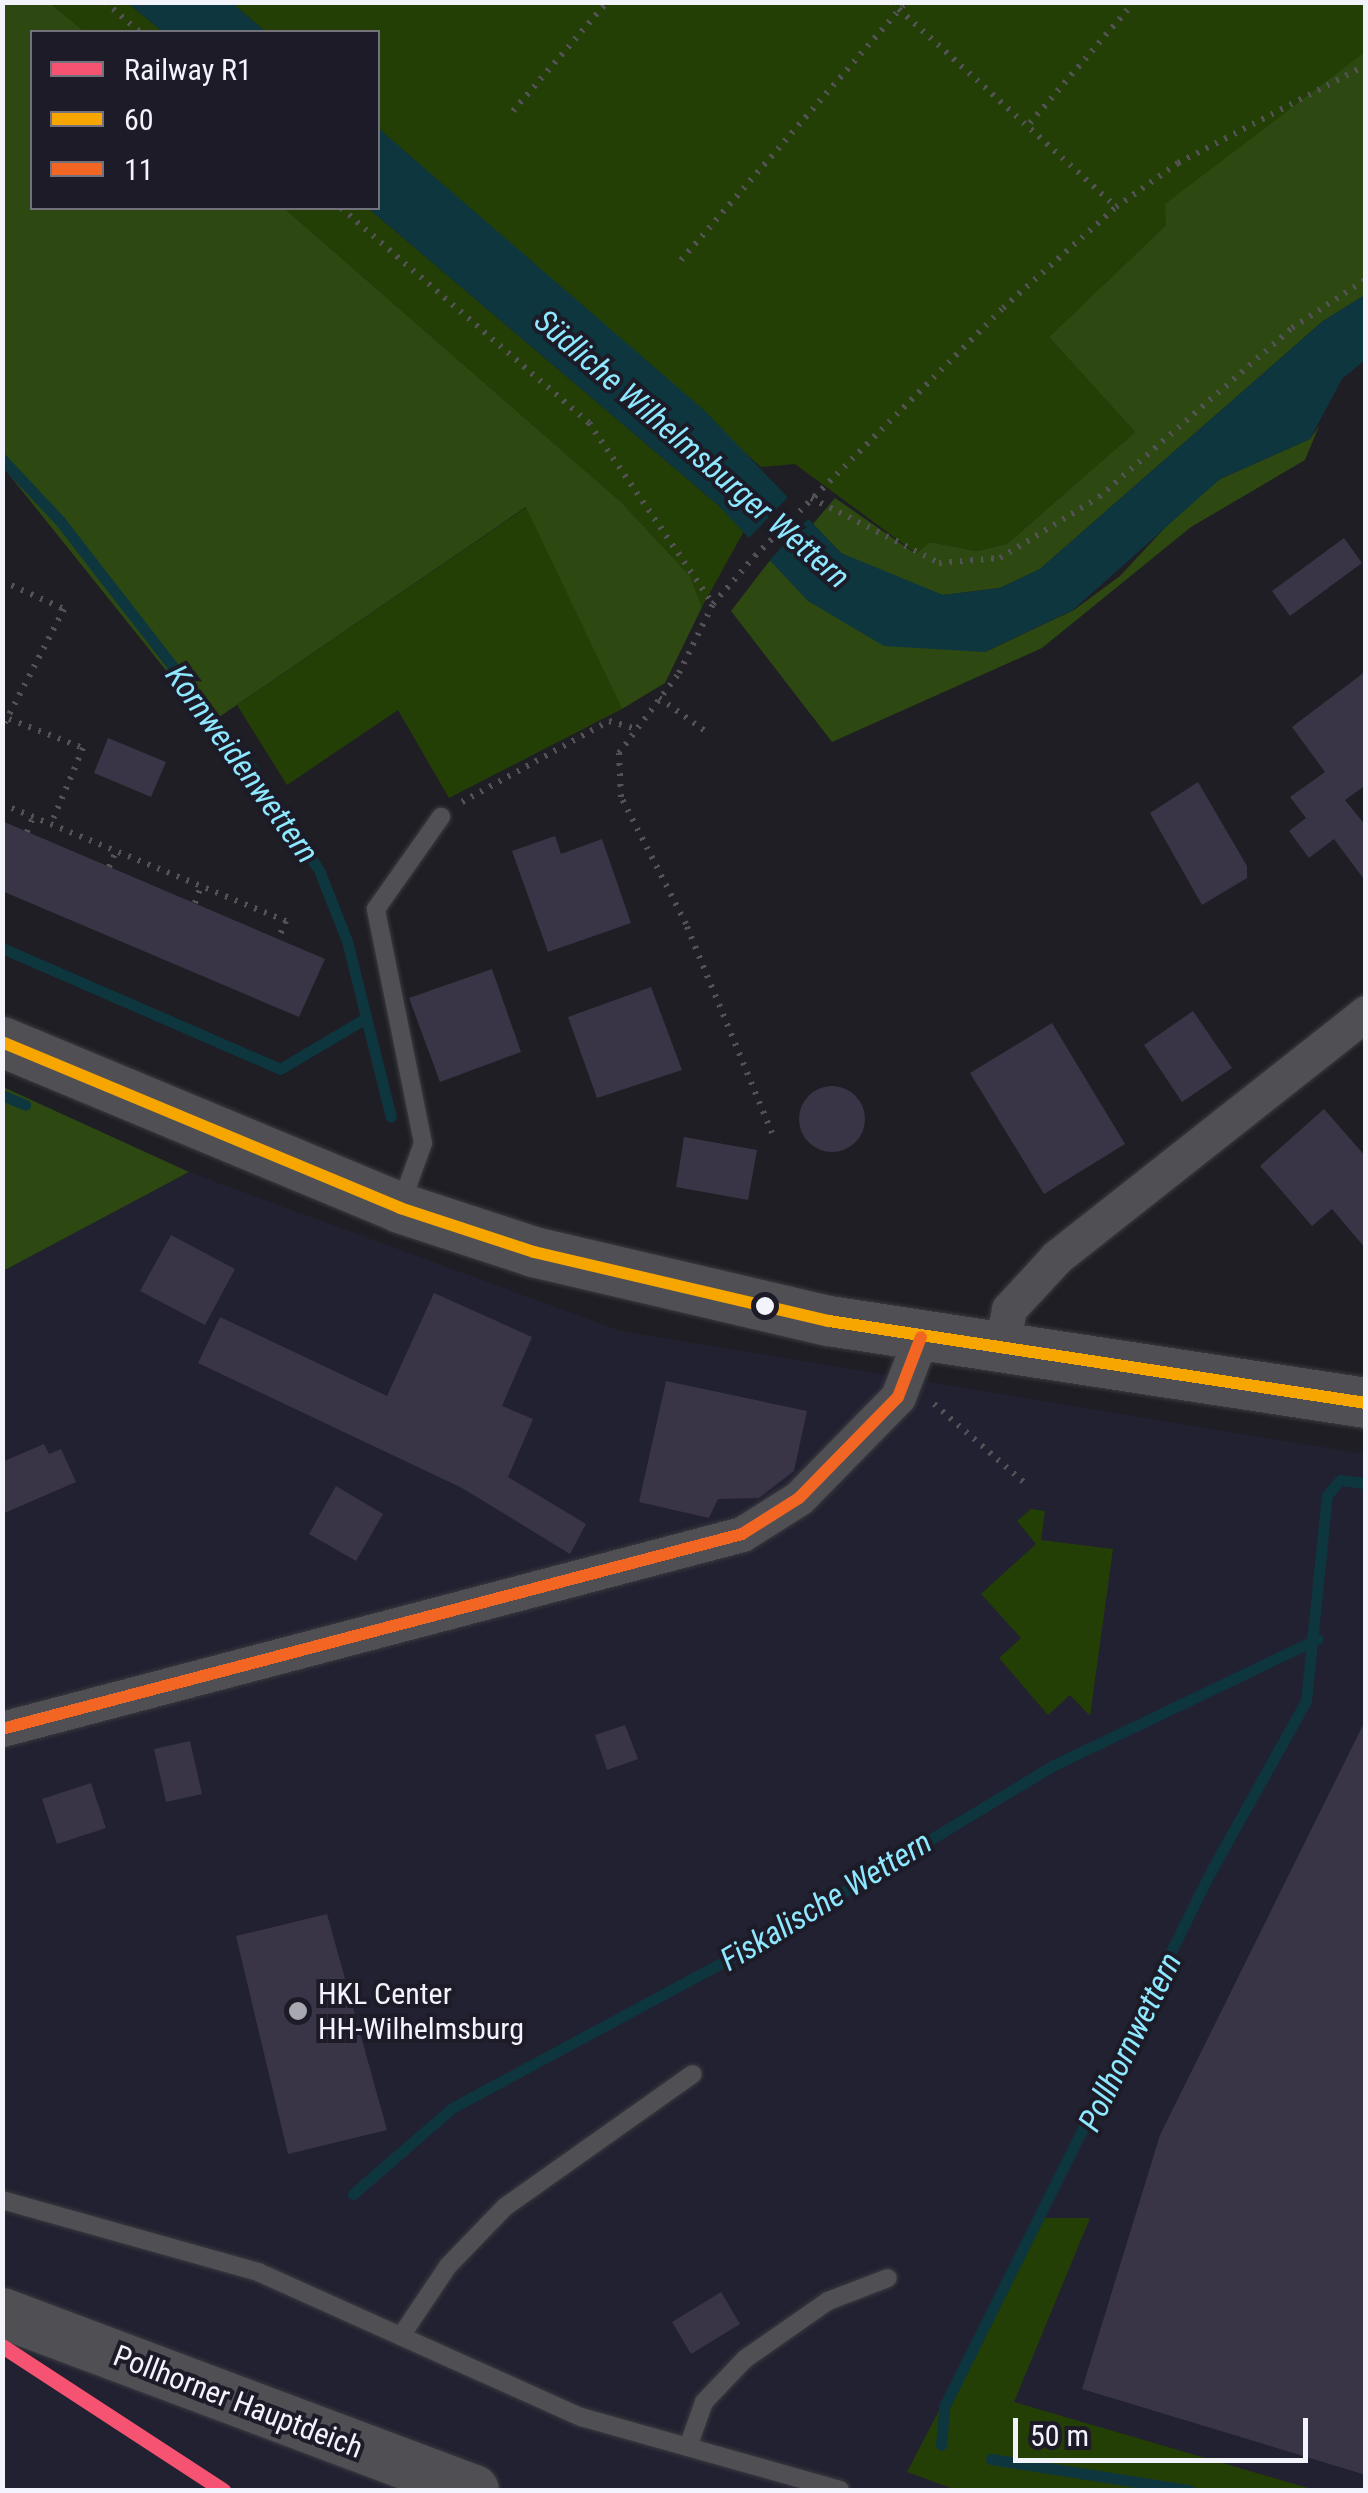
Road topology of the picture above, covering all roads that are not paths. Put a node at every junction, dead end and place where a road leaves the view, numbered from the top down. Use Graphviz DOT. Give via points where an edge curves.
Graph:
graph roads {
  1 [pos="441,818"];
  2 [pos="1366,1013"];
  3 [pos="2,1042"];
  4 [pos="400,1208"];
  5 [pos="1000,1350"];
  6 [pos="918,1352"];
  7 [pos="1366,1403"];
  8 [pos="2,1728"];
  9 [pos="692,2074"];
  10 [pos="2,2200"];
  11 [pos="888,2278"];
  12 [pos="2,2313"];
  13 [pos="401,2336"];
  14 [pos="688,2447"];
  15 [pos="474,2490"];
  16 [pos="840,2490"];
  1 -- 4 [label="lane" via="376,908 423,1144"];
  2 -- 5 [label="street" via="1057,1257 1009,1309"];
  3 -- 4 [label="main road"];
  4 -- 6 [label="main road"];
  5 -- 6 [label="main road"];
  5 -- 7 [label="main road"];
  6 -- 8 [label="street" via="898,1397 799,1498 742,1534"];
  9 -- 13 [label="lane" via="505,2207 448,2266"];
  10 -- 13 [label="lane" via="258,2272"];
  11 -- 14 [label="lane" via="828,2301 745,2359 704,2402"];
  12 -- 15 [label="main road, Pollhorner Hauptdeich"];
  13 -- 14 [label="lane" via="581,2416"];
  14 -- 16 [label="lane"];
}
